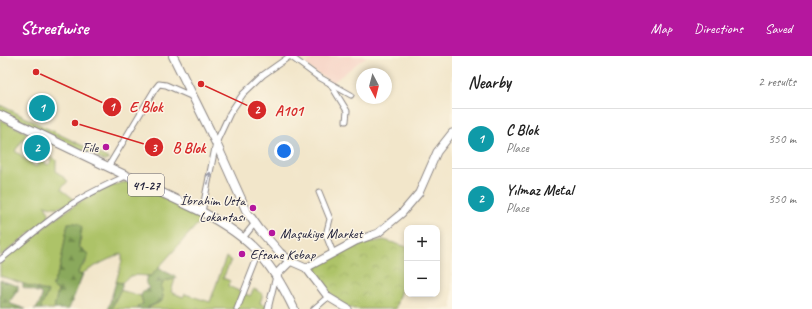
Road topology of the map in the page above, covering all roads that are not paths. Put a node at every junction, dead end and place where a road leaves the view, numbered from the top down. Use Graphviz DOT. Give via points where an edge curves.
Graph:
graph roads {
  1 [pos="173,56"];
  2 [pos="290,56"];
  3 [pos="331,84"];
  4 [pos="351,95"];
  5 [pos="193,97"];
  6 [pos="0,115"];
  7 [pos="346,121"];
  8 [pos="452,133"];
  9 [pos="216,143"];
  10 [pos="108,167"];
  11 [pos="126,176"];
  12 [pos="319,192"];
  13 [pos="202,212"];
  14 [pos="255,223"];
  15 [pos="243,238"];
  16 [pos="259,253"];
  17 [pos="333,254"];
  18 [pos="0,260"];
  19 [pos="290,262"];
  20 [pos="306,268"];
  21 [pos="276,276"];
  22 [pos="328,297"];
  23 [pos="237,309"];
  24 [pos="268,309"];
  25 [pos="294,309"];
  26 [pos="314,309"];
  27 [pos="348,309"];
  1 -- 5 [label="main road"];
  2 -- 3 [label="street"];
  2 -- 9 [label="street" via="263,75 243,94 230,113"];
  3 -- 4 [label="street"];
  3 -- 7 [label="street" via="346,111"];
  5 -- 9 [label="main road"];
  5 -- 10 [label="street" via="162,84 157,86"];
  6 -- 10 [label="main road, 41-27"];
  8 -- 17 [label="street" via="437,152 419,192 406,209 378,233 356,241"];
  13 -- 9 [label="street, one-way"];
  9 -- 14 [label="main road" via="240,198"];
  10 -- 11 [label="main road, 41-27"];
  11 -- 13 [label="main road, 41-27"];
  11 -- 18 [label="street" via="70,205"];
  12 -- 17 [label="street" via="329,215 330,222 326,235"];
  13 -- 15 [label="main road, 41-27" via="220,221"];
  14 -- 15 [label="street"];
  14 -- 19 [label="main road"];
  15 -- 16 [label="main road, 41-27"];
  16 -- 21 [label="main road, 41-27"];
  16 -- 23 [label="street"];
  17 -- 20 [label="street"];
  19 -- 20 [label="street"];
  19 -- 21 [label="main road"];
  20 -- 22 [label="street"];
  21 -- 24 [label="street"];
  21 -- 25 [label="main road, 41-27"];
  22 -- 26 [label="street"];
  22 -- 27 [label="street"];
}
